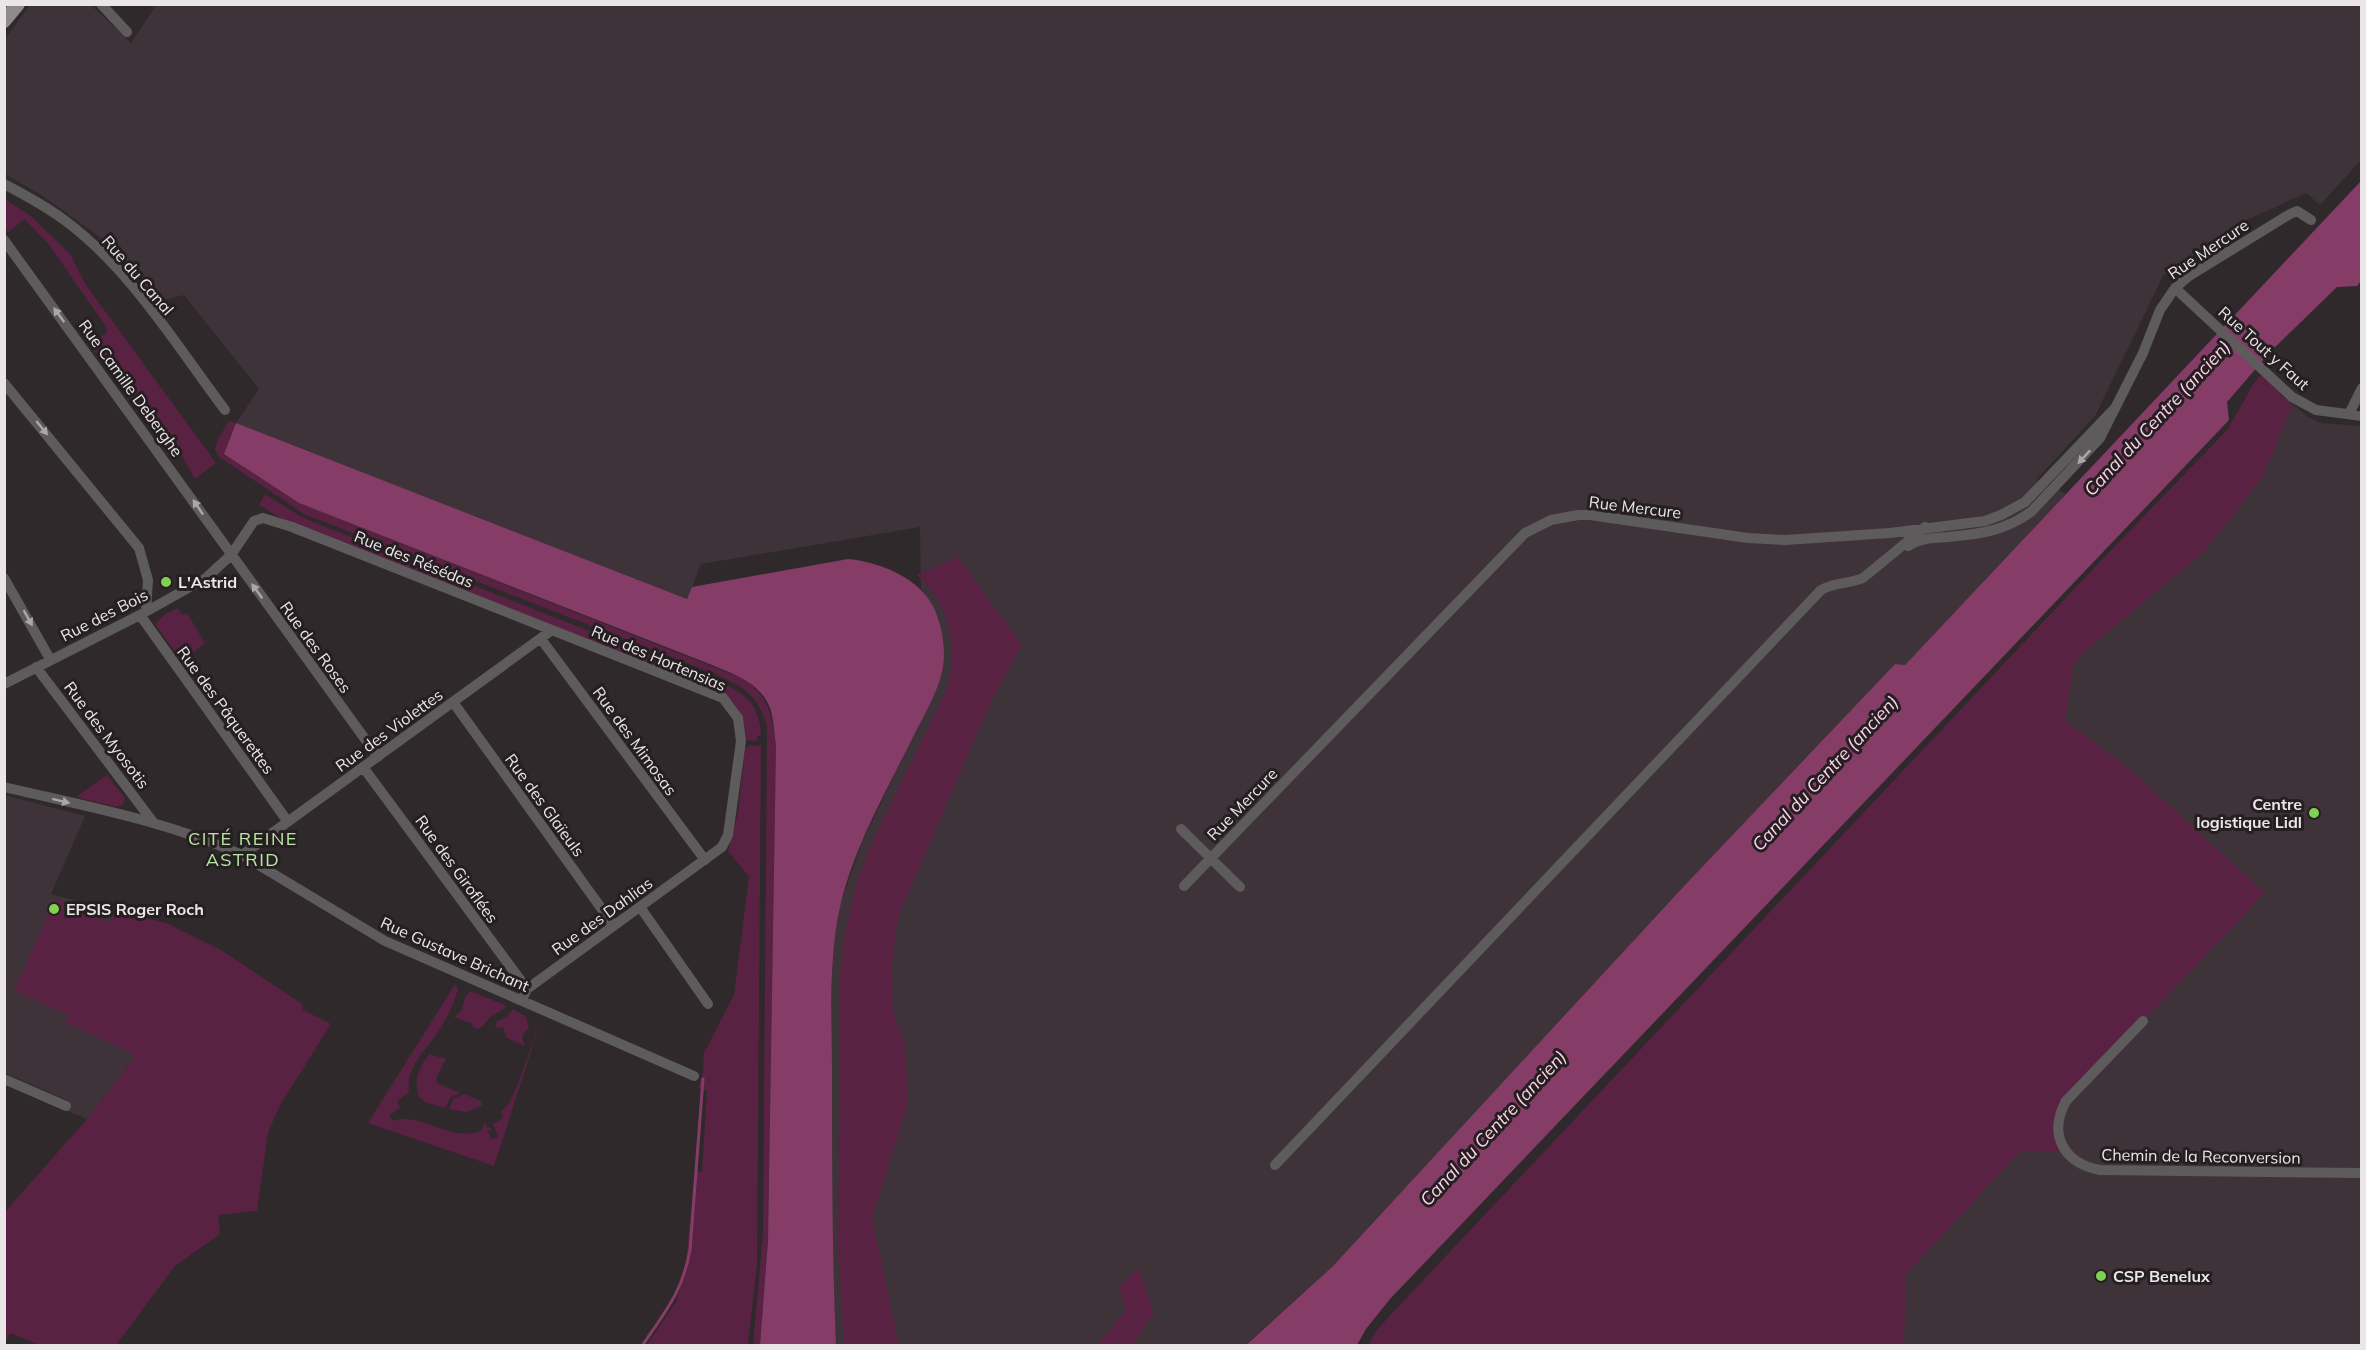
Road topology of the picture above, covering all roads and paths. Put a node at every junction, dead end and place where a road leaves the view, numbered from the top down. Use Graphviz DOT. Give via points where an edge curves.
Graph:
graph roads {
  1 [pos="18,4"];
  2 [pos="101,4"];
  3 [pos="4,21"];
  4 [pos="127,32"];
  5 [pos="4,184"];
  6 [pos="2311,220"];
  7 [pos="4,240"];
  8 [pos="2175,288"];
  9 [pos="4,383"];
  10 [pos="2361,388"];
  11 [pos="2115,408"];
  12 [pos="225,410"];
  13 [pos="2349,414"];
  14 [pos="2361,416"];
  15 [pos="263,518"];
  16 [pos="1926,527"];
  17 [pos="231,555"];
  18 [pos="1890,557"];
  19 [pos="4,578"];
  20 [pos="143,613"];
  21 [pos="552,630"];
  22 [pos="541,639"];
  23 [pos="50,659"];
  24 [pos="36,667"];
  25 [pos="4,684"];
  26 [pos="453,702"];
  27 [pos="378,757"];
  28 [pos="363,767"];
  29 [pos="4,786"];
  30 [pos="153,822"];
  31 [pos="288,822"];
  32 [pos="1181,829"];
  33 [pos="242,855"];
  34 [pos="1210,858"];
  35 [pos="705,860"];
  36 [pos="1184,886"];
  37 [pos="1240,886"];
  38 [pos="640,907"];
  39 [pos="614,926"];
  40 [pos="527,989"];
  41 [pos="522,1000"];
  42 [pos="708,1004"];
  43 [pos="2143,1021"];
  44 [pos="694,1076"];
  45 [pos="4,1079"];
  46 [pos="66,1106"];
  47 [pos="1275,1165"];
  48 [pos="2361,1173"];
  1 -- 3 [label="main road"];
  2 -- 4 [label="street"];
  5 -- 12 [label="street, Rue du Canal" via="64,220 94,245 136,292"];
  6 -- 8 [label="street, Rue Mercure" via="2297,211 2290,214"];
  17 -- 7 [label="street, Rue Camille Deberghe, one-way"];
  8 -- 11 [label="street, Rue Mercure" via="2160,310"];
  8 -- 13 [label="street, Rue Tout y Faut" via="2292,397 2306,406"];
  9 -- 20 [label="street, one-way" via="139,548 148,580"];
  10 -- 13 [label="street"];
  11 -- 16 [label="street, Rue Mercure" via="2025,502 1985,521"];
  11 -- 18 [label="street, Rue Mercure, one-way" via="2089,452 2020,520 1991,532 1922,540"];
  13 -- 14 [label="street, Rue Tout y Faut"];
  15 -- 17 [label="street, Rue des Bois" via="254,521"];
  15 -- 21 [label="street, Rue des Résédas"];
  16 -- 18 [label="street"];
  16 -- 34 [label="street, Rue Mercure" via="1785,540 1590,515 1563,516 1541,523 1525,533"];
  17 -- 20 [label="street, Rue des Bois" via="206,578"];
  27 -- 17 [label="street, Rue des Roses, one-way"];
  18 -- 47 [label="street" via="1863,578 1828,585 1808,602"];
  19 -- 23 [label="street, one-way"];
  20 -- 23 [label="street, Rue des Bois"];
  20 -- 31 [label="street, Rue des Pâquerettes"];
  21 -- 22 [label="street, Rue des Violettes"];
  21 -- 35 [label="street, Rue des Hortensias" via="723,698 738,718 741,741 728,835 722,848"];
  22 -- 26 [label="street, Rue des Violettes"];
  22 -- 35 [label="street, Rue des Mimosas"];
  23 -- 24 [label="street, Rue des Bois"];
  24 -- 25 [label="street, Rue des Bois"];
  24 -- 30 [label="street, Rue des Myosotis"];
  26 -- 27 [label="street, Rue des Violettes"];
  26 -- 39 [label="street, Rue des Glaïeuls"];
  27 -- 28 [label="street, Rue des Violettes"];
  28 -- 31 [label="street, Rue des Violettes"];
  28 -- 40 [label="street, Rue des Giroflées"];
  29 -- 30 [label="street, Rue Gustave Brichant, one-way"];
  30 -- 33 [label="street, Rue Gustave Brichant"];
  31 -- 33 [label="street, Rue des Violettes"];
  32 -- 34 [label="street, Rue Mercure"];
  33 -- 41 [label="street, Rue Gustave Brichant" via="385,941"];
  34 -- 36 [label="street, Rue Mercure"];
  34 -- 37 [label="street, Rue Mercure"];
  35 -- 38 [label="street, Rue des Dahlias"];
  38 -- 39 [label="street, Rue des Dahlias"];
  38 -- 42 [label="street"];
  39 -- 40 [label="street, Rue des Dahlias"];
  40 -- 41 [label="street, Rue des Dahlias"];
  41 -- 44 [label="street, Rue Gustave Brichant"];
  43 -- 48 [label="street, Chemin de la Reconversion" via="2062,1110 2058,1119 2060,1142 2072,1158 2100,1170"];
  45 -- 46 [label="street"];
}
